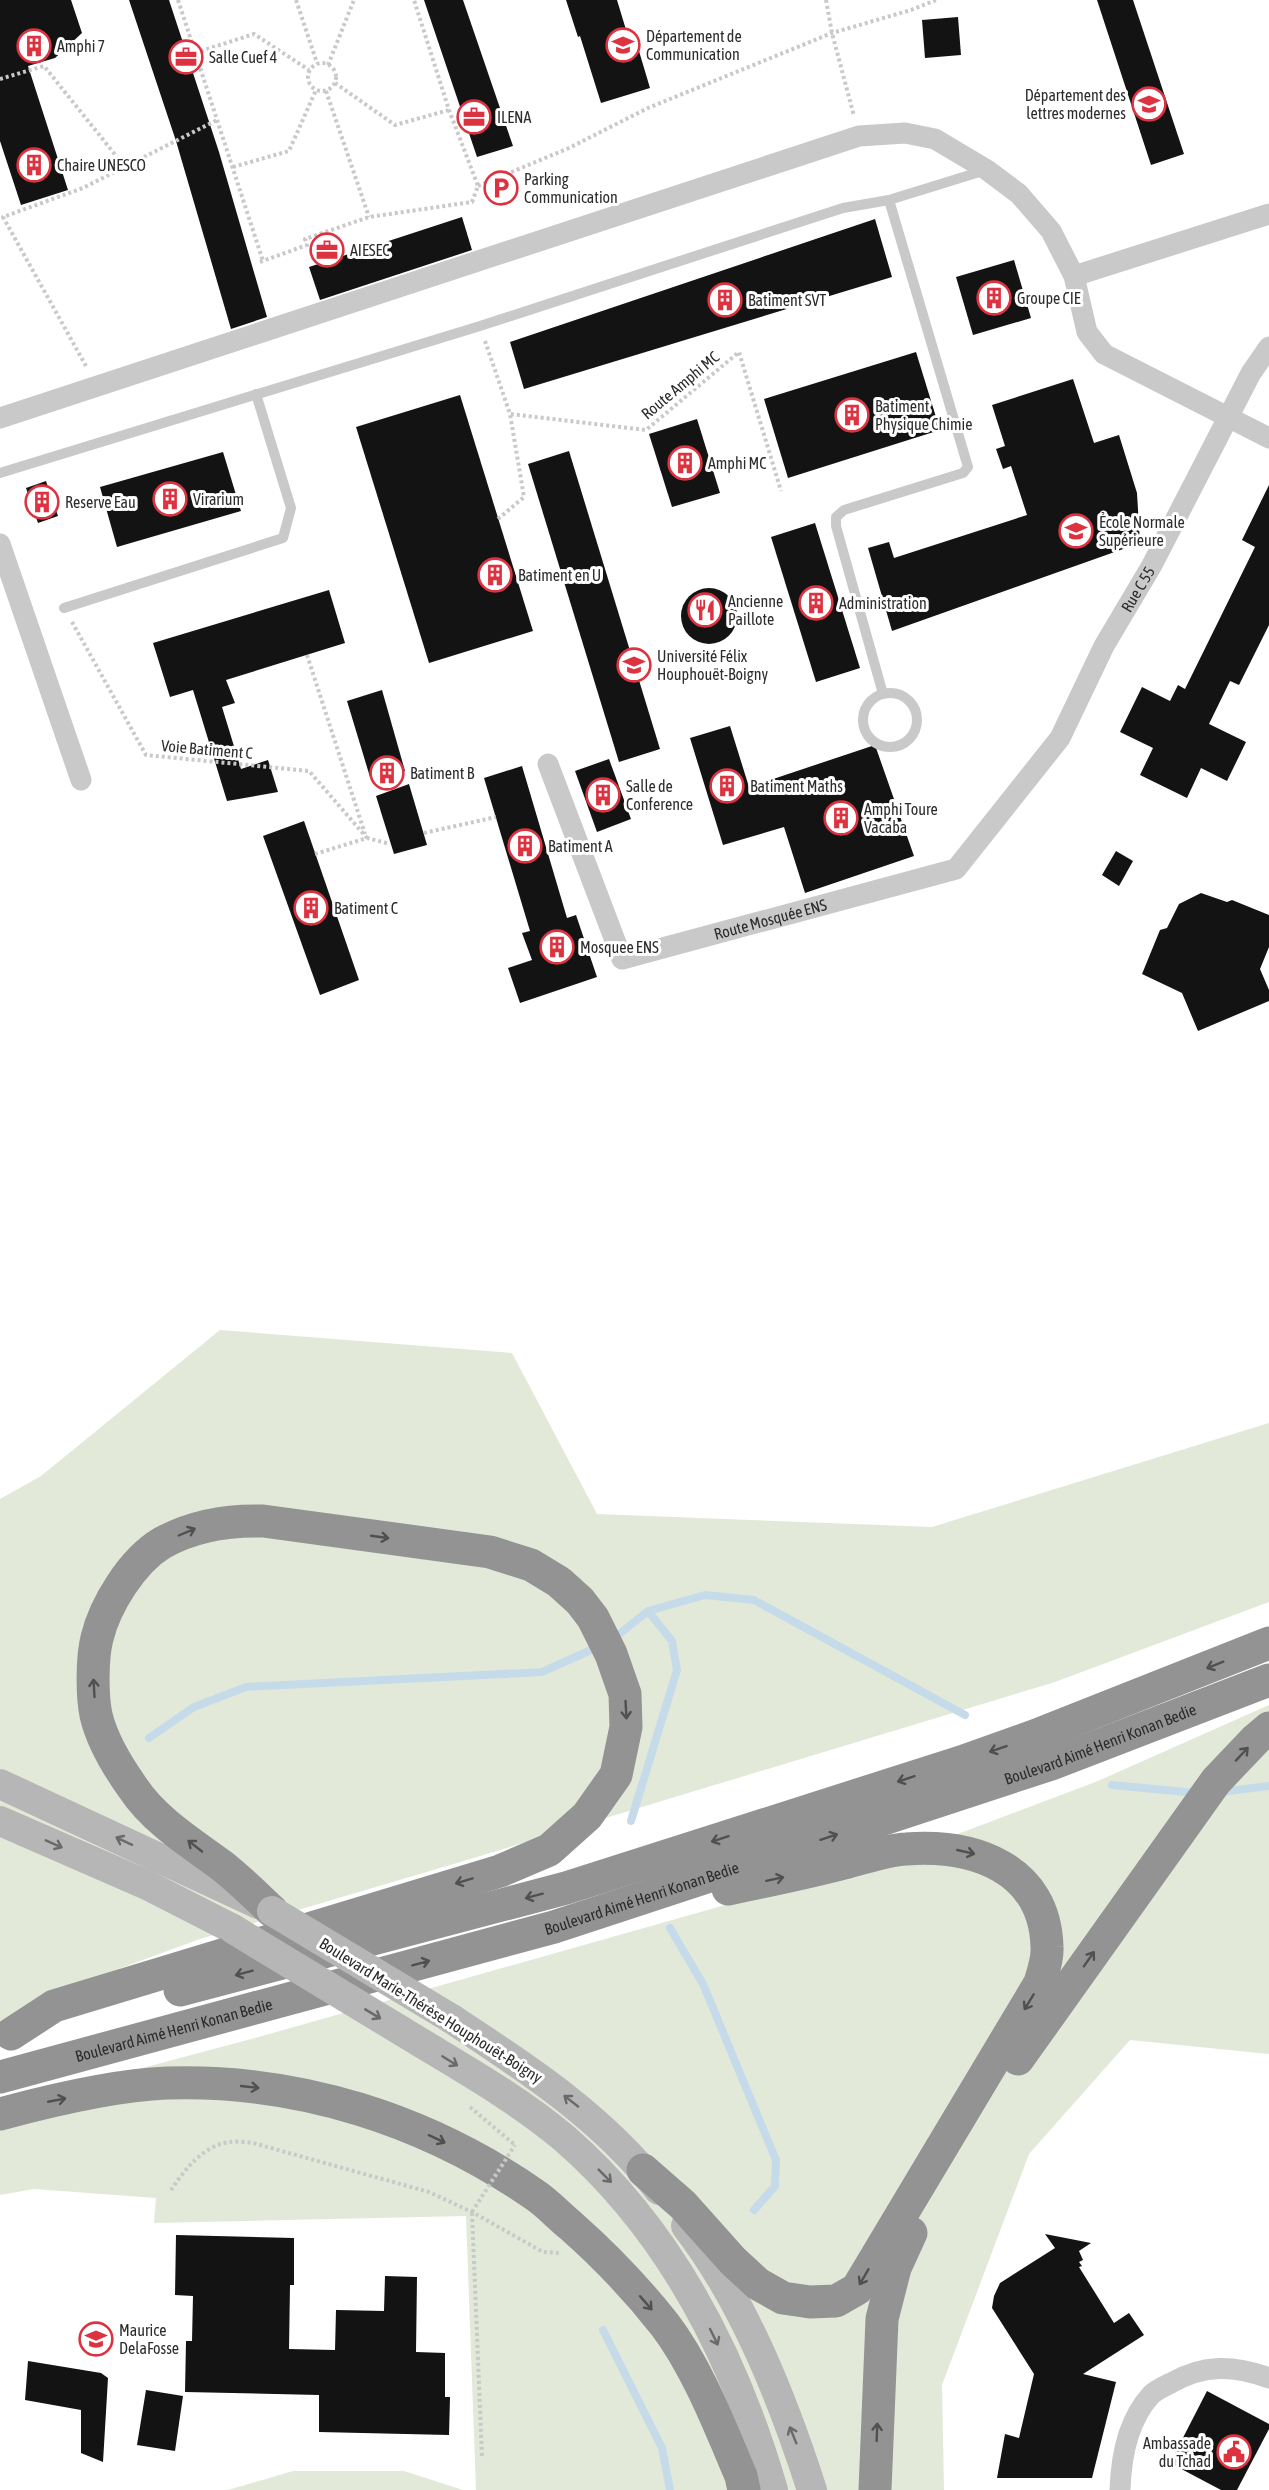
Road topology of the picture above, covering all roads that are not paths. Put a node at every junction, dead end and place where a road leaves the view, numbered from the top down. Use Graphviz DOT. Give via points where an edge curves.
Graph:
graph roads {
  1 [pos="987,170"];
  2 [pos="889,200"];
  3 [pos="1269,214"];
  4 [pos="1074,276"];
  5 [pos="1269,347"];
  6 [pos="256,394"];
  7 [pos="0,417"];
  8 [pos="1230,417"];
  9 [pos="1269,438"];
  10 [pos="0,473"];
  11 [pos="0,544"];
  12 [pos="64,608"];
  13 [pos="883,694"];
  14 [pos="1060,738"];
  15 [pos="548,764"];
  16 [pos="81,780"];
  17 [pos="1269,1643"];
  18 [pos="1269,1680"];
  19 [pos="1269,1728"];
  20 [pos="0,1784"];
  21 [pos="0,1821"];
  22 [pos="272,1911"];
  23 [pos="554,1927"];
  24 [pos="5,2036"];
  25 [pos="0,2077"];
  26 [pos="0,2114"];
  27 [pos="643,2170"];
  28 [pos="1269,2378"];
  29 [pos="744,2490"];
  30 [pos="772,2490"];
  31 [pos="812,2490"];
  32 [pos="875,2490"];
  33 [pos="1120,2490"];
  1 -- 2 [label="lane"];
  1 -- 4 [label="street" via="1019,194 1051,231"];
  1 -- 7 [label="street" via="935,139 905,133 859,136"];
  2 -- 6 [label="lane" via="843,208"];
  2 -- 13 [label="lane" via="968,467 963,473 844,510 836,517"];
  3 -- 4 [label="street"];
  4 -- 8 [label="street" via="1087,332 1104,354"];
  5 -- 8 [label="street, Rue C 55" via="1251,373"];
  6 -- 10 [label="lane"];
  6 -- 12 [label="lane" via="291,508 283,538"];
  8 -- 9 [label="street"];
  8 -- 14 [label="street, Rue C 55" via="1152,565 1104,646"];
  11 -- 16 [label="street"];
  13 -- 13 [label="lane" via="866,707 864,728 877,743 898,745 913,732 915,712 902,696"];
  14 -- 15 [label="street, Route Mosquée ENS" via="956,869 622,958"];
  17 -- 24 [label="highway, Boulevard Aimé Henri Konan Bedie, one-way" via="961,1762 566,1888"];
  23 -- 18 [label="highway, Boulevard Aimé Henri Konan Bedie, one-way" via="1051,1764"];
  32 -- 19 [label="highway, one-way" via="882,2319 895,2268 919,2217 1011,2069 1185,1824 1216,1781"];
  22 -- 20 [label="main road, Boulevard Marie-Thérèse Houphouët-Boigny, one-way"];
  21 -- 30 [label="main road, Boulevard Marie-Thérèse Houphouët-Boigny, one-way, bridge" via="233,1929 496,2088 562,2136 638,2213 690,2289 731,2372"];
  22 -- 24 [label="highway, one-way" via="156,1814 134,1790 108,1745 96,1715 97,1639 114,1598 132,1569 161,1544 193,1529 228,1520 263,1521 489,1552 531,1565 580,1601 607,1644 625,1694 627,1727 616,1775 587,1816 549,1850 500,1871 54,2006"];
  27 -- 22 [label="main road, Boulevard Marie-Thérèse Houphouët-Boigny, one-way, bridge" via="583,2111 549,2084 452,2019"];
  25 -- 23 [label="highway, Boulevard Aimé Henri Konan Bedie, one-way"];
  23 -- 27 [label="highway, one-way" via="904,1848 950,1848 1007,1868 1025,1884 1037,1905 1048,1949 1040,1983 857,2289 836,2301 783,2298 758,2284 683,2205"];
  26 -- 29 [label="highway, one-way" via="100,2092 166,2083 288,2090 399,2122 484,2162 537,2196 608,2258 666,2326 703,2390"];
  31 -- 27 [label="main road, Boulevard Marie-Thérèse Houphouët-Boigny, one-way" via="769,2374 740,2313 702,2247"];
  28 -- 33 [label="street" via="1251,2371 1216,2367 1183,2376 1152,2394 1133,2425 1121,2463"];
}
